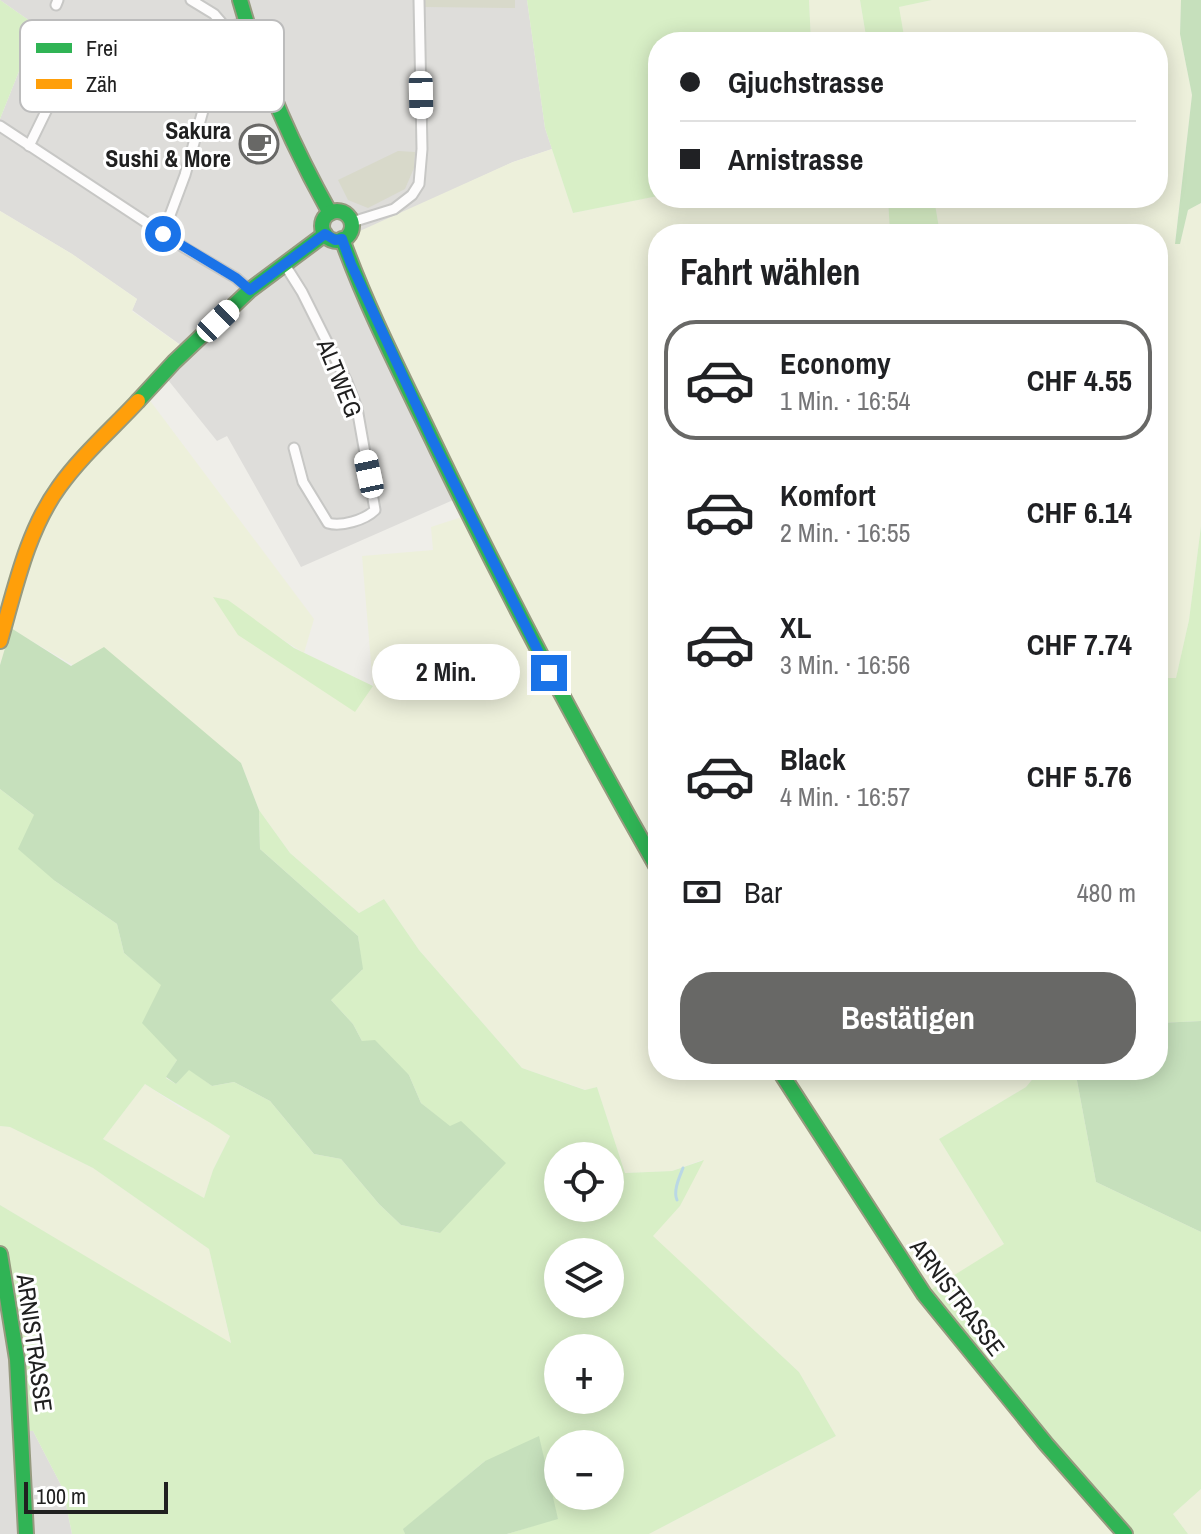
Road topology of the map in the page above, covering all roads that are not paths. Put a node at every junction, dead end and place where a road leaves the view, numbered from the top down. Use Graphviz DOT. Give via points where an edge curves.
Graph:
graph roads {
  1 [pos="191,0"];
  2 [pos="240,0"];
  3 [pos="419,0"];
  4 [pos="219,20"];
  5 [pos="245,20"];
  6 [pos="46,112"];
  7 [pos="203,112"];
  8 [pos="279,112"];
  9 [pos="0,126"];
  10 [pos="29,146"];
  11 [pos="330,213"];
  12 [pos="352,222"];
  13 [pos="163,234"];
  14 [pos="325,234"];
  15 [pos="342,239"];
  16 [pos="285,265"];
  17 [pos="250,290"];
  18 [pos="294,448"];
  19 [pos="0,641"];
  20 [pos="648,851"];
  21 [pos="785,1080"];
  22 [pos="0,1254"];
  23 [pos="5,1304"];
  24 [pos="26,1534"];
  25 [pos="1125,1534"];
  1 -- 4 [label="street"];
  2 -- 5 [label="street"];
  3 -- 12 [label="street" via="419,184 394,209"];
  6 -- 10 [label="street"];
  7 -- 13 [label="street"];
  8 -- 11 [label="street"];
  9 -- 10 [label="street"];
  10 -- 13 [label="street"];
  11 -- 12 [label="street" via="342,211"];
  11 -- 14 [label="street" via="323,222"];
  12 -- 15 [label="street" via="351,232"];
  13 -- 17 [label="street"];
  14 -- 15 [label="street"];
  14 -- 16 [label="street"];
  15 -- 20 [label="street" via="468,515"];
  16 -- 17 [label="street"];
  16 -- 18 [label="street, ALTWEG" via="357,408 375,510 338,525 328,523 303,482"];
  17 -- 19 [label="street" via="174,362 60,485 27,550"];
  21 -- 25 [label="street, ARNISTRASSE" via="924,1294"];
  22 -- 23 [label="street, ARNISTRASSE"];
  23 -- 24 [label="street, ARNISTRASSE" via="24,1419"];
}
